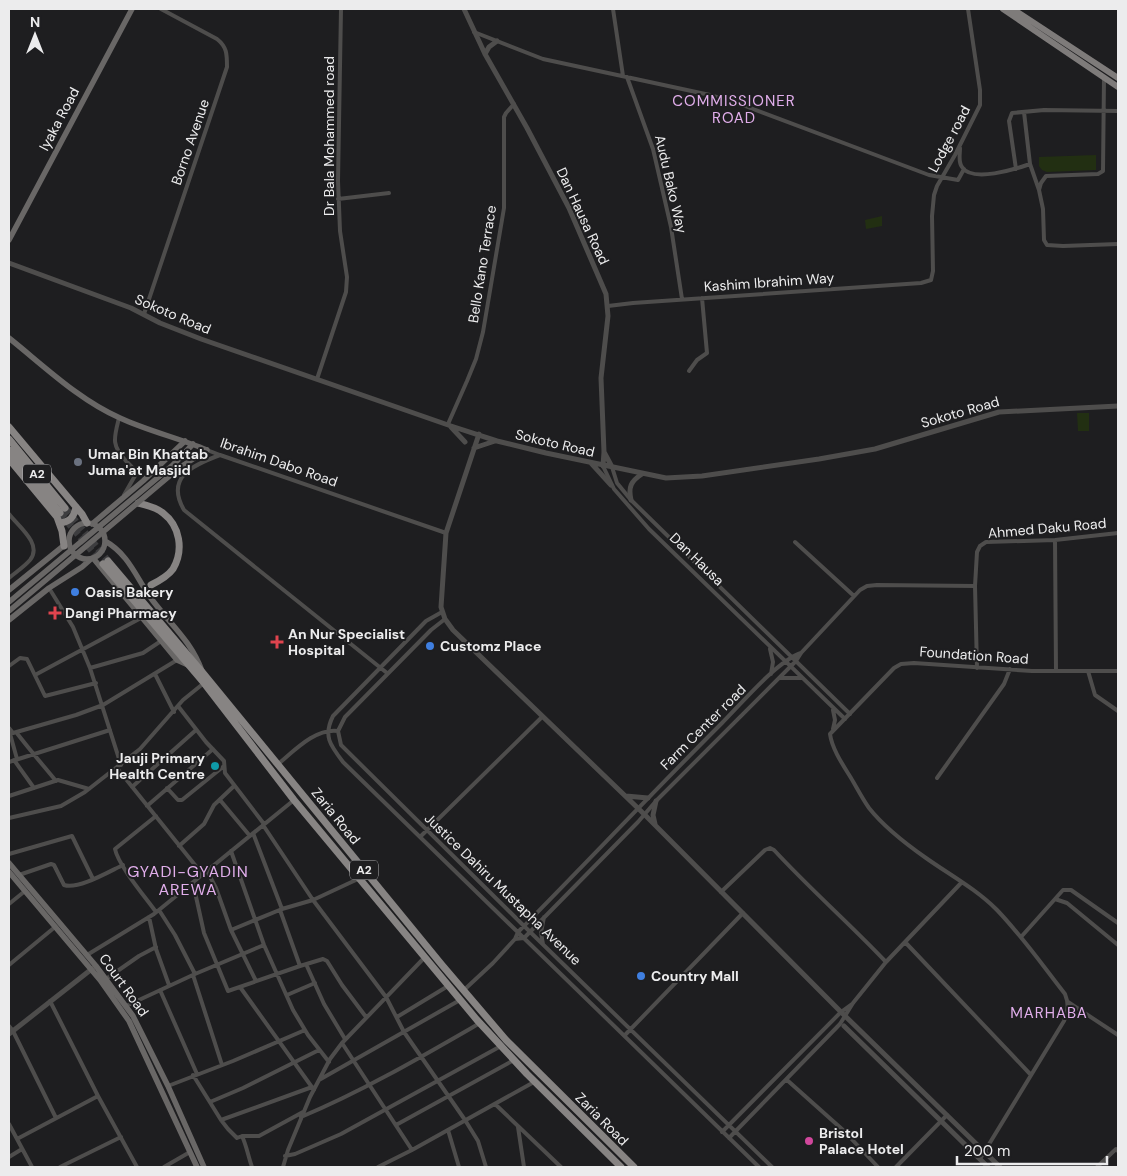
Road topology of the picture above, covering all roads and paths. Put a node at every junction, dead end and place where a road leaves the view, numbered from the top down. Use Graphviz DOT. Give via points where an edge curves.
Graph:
graph roads {
  1 [pos="132,9"];
  2 [pos="161,9"];
  3 [pos="341,9"];
  4 [pos="464,9"];
  5 [pos="613,9"];
  6 [pos="968,9"];
  7 [pos="1003,9"];
  8 [pos="1013,9"];
  9 [pos="474,32"];
  10 [pos="497,41"];
  11 [pos="485,54"];
  12 [pos="1103,73"];
  13 [pos="625,76"];
  14 [pos="1118,78"];
  15 [pos="1118,87"];
  16 [pos="514,104"];
  17 [pos="1104,110"];
  18 [pos="1118,111"];
  19 [pos="1024,112"];
  20 [pos="960,146"];
  21 [pos="1030,164"];
  22 [pos="964,169"];
  23 [pos="1016,169"];
  24 [pos="942,177"];
  25 [pos="1039,190"];
  26 [pos="389,193"];
  27 [pos="338,199"];
  28 [pos="9,240"];
  29 [pos="1118,244"];
  30 [pos="9,263"];
  31 [pos="931,280"];
  32 [pos="702,298"];
  33 [pos="682,299"];
  34 [pos="608,306"];
  35 [pos="144,314"];
  36 [pos="9,338"];
  37 [pos="688,371"];
  38 [pos="317,379"];
  39 [pos="1118,406"];
  40 [pos="119,418"];
  41 [pos="449,425"];
  42 [pos="9,428"];
  43 [pos="479,434"];
  44 [pos="9,439"];
  45 [pos="185,441"];
  46 [pos="497,441"];
  47 [pos="465,442"];
  48 [pos="193,444"];
  49 [pos="474,448"];
  50 [pos="9,450"];
  51 [pos="207,450"];
  52 [pos="604,452"];
  53 [pos="220,456"];
  54 [pos="9,459"];
  55 [pos="591,463"];
  56 [pos="176,466"];
  57 [pos="603,466"];
  58 [pos="612,467"];
  59 [pos="642,474"];
  60 [pos="611,485"];
  61 [pos="121,500"];
  62 [pos="631,500"];
  63 [pos="138,503"];
  64 [pos="76,507"];
  65 [pos="9,514"];
  66 [pos="60,523"];
  67 [pos="90,524"];
  68 [pos="446,533"];
  69 [pos="1118,533"];
  70 [pos="1055,540"];
  71 [pos="105,541"];
  72 [pos="796,542"];
  73 [pos="66,544"];
  74 [pos="92,558"];
  75 [pos="10,577"];
  76 [pos="151,585"];
  77 [pos="975,586"];
  78 [pos="140,587"];
  79 [pos="49,588"];
  80 [pos="130,588"];
  81 [pos="9,590"];
  82 [pos="854,596"];
  83 [pos="9,602"];
  84 [pos="9,611"];
  85 [pos="442,612"];
  86 [pos="141,618"];
  87 [pos="445,619"];
  88 [pos="9,620"];
  89 [pos="161,641"];
  90 [pos="770,646"];
  91 [pos="82,650"];
  92 [pos="800,653"];
  93 [pos="792,656"];
  94 [pos="177,660"];
  95 [pos="796,661"];
  96 [pos="785,662"];
  97 [pos="188,664"];
  98 [pos="9,666"];
  99 [pos="380,667"];
  100 [pos="791,667"];
  101 [pos="90,668"];
  102 [pos="977,668"];
  103 [pos="1010,669"];
  104 [pos="1056,671"];
  105 [pos="1088,671"];
  106 [pos="1118,671"];
  107 [pos="203,673"];
  108 [pos="387,673"];
  109 [pos="155,674"];
  110 [pos="771,674"];
  111 [pos="35,675"];
  112 [pos="779,678"];
  113 [pos="802,678"];
  114 [pos="96,683"];
  115 [pos="204,683"];
  116 [pos="103,705"];
  117 [pos="178,706"];
  118 [pos="833,709"];
  119 [pos="1118,711"];
  120 [pos="174,712"];
  121 [pos="850,714"];
  122 [pos="542,717"];
  123 [pos="845,719"];
  124 [pos="9,728"];
  125 [pos="833,729"];
  126 [pos="110,730"];
  127 [pos="196,730"];
  128 [pos="328,730"];
  129 [pos="338,731"];
  130 [pos="16,732"];
  131 [pos="213,749"];
  132 [pos="32,754"];
  133 [pos="16,760"];
  134 [pos="9,762"];
  135 [pos="277,765"];
  136 [pos="224,766"];
  137 [pos="119,767"];
  138 [pos="937,778"];
  139 [pos="56,781"];
  140 [pos="234,786"];
  141 [pos="132,787"];
  142 [pos="34,788"];
  143 [pos="168,788"];
  144 [pos="89,789"];
  145 [pos="622,795"];
  146 [pos="9,796"];
  147 [pos="648,798"];
  148 [pos="220,800"];
  149 [pos="294,800"];
  150 [pos="656,801"];
  151 [pos="147,806"];
  152 [pos="637,809"];
  153 [pos="644,815"];
  154 [pos="156,816"];
  155 [pos="9,818"];
  156 [pos="263,825"];
  157 [pos="658,829"];
  158 [pos="427,831"];
  159 [pos="252,834"];
  160 [pos="420,837"];
  161 [pos="179,846"];
  162 [pos="231,851"];
  163 [pos="9,854"];
  164 [pos="9,863"];
  165 [pos="123,865"];
  166 [pos="207,871"];
  167 [pos="9,872"];
  168 [pos="203,874"];
  169 [pos="19,875"];
  170 [pos="359,878"];
  171 [pos="94,879"];
  172 [pos="193,882"];
  173 [pos="962,882"];
  174 [pos="25,891"];
  175 [pos="721,892"];
  176 [pos="313,900"];
  177 [pos="1055,900"];
  178 [pos="9,904"];
  179 [pos="281,910"];
  180 [pos="158,911"];
  181 [pos="743,913"];
  182 [pos="544,916"];
  183 [pos="149,917"];
  184 [pos="255,920"];
  185 [pos="1118,923"];
  186 [pos="524,926"];
  187 [pos="55,927"];
  188 [pos="231,930"];
  189 [pos="530,931"];
  190 [pos="518,932"];
  191 [pos="1021,937"];
  192 [pos="524,938"];
  193 [pos="515,939"];
  194 [pos="905,942"];
  195 [pos="543,944"];
  196 [pos="264,945"];
  197 [pos="1118,945"];
  198 [pos="156,947"];
  199 [pos="242,954"];
  200 [pos="87,955"];
  201 [pos="425,957"];
  202 [pos="886,962"];
  203 [pos="218,964"];
  204 [pos="306,964"];
  205 [pos="9,965"];
  206 [pos="300,966"];
  207 [pos="94,968"];
  208 [pos="194,974"];
  209 [pos="276,974"];
  210 [pos="106,979"];
  211 [pos="256,981"];
  212 [pos="315,983"];
  213 [pos="169,986"];
  214 [pos="448,986"];
  215 [pos="240,988"];
  216 [pos="160,990"];
  217 [pos="464,990"];
  218 [pos="287,995"];
  219 [pos="386,997"];
  220 [pos="460,1000"];
  221 [pos="50,1001"];
  222 [pos="1068,1002"];
  223 [pos="853,1003"];
  224 [pos="126,1006"];
  225 [pos="841,1012"];
  226 [pos="846,1016"];
  227 [pos="366,1017"];
  228 [pos="396,1017"];
  229 [pos="480,1023"];
  230 [pos="844,1026"];
  231 [pos="10,1030"];
  232 [pos="305,1030"];
  233 [pos="631,1030"];
  234 [pos="404,1032"];
  235 [pos="625,1035"];
  236 [pos="1118,1035"];
  237 [pos="279,1041"];
  238 [pos="343,1041"];
  239 [pos="501,1046"];
  240 [pos="320,1050"];
  241 [pos="422,1057"];
  242 [pos="514,1060"];
  243 [pos="354,1061"];
  244 [pos="329,1062"];
  245 [pos="294,1063"];
  246 [pos="222,1065"];
  247 [pos="195,1074"];
  248 [pos="1031,1075"];
  249 [pos="320,1080"];
  250 [pos="438,1080"];
  251 [pos="787,1080"];
  252 [pos="535,1081"];
  253 [pos="370,1084"];
  254 [pos="168,1086"];
  255 [pos="313,1089"];
  256 [pos="98,1096"];
  257 [pos="449,1096"];
  258 [pos="210,1102"];
  259 [pos="495,1104"];
  260 [pos="386,1110"];
  261 [pos="303,1112"];
  262 [pos="947,1115"];
  263 [pos="301,1117"];
  264 [pos="56,1118"];
  265 [pos="221,1120"];
  266 [pos="466,1120"];
  267 [pos="941,1121"];
  268 [pos="9,1124"];
  269 [pos="396,1125"];
  270 [pos="729,1125"];
  271 [pos="518,1127"];
  272 [pos="448,1130"];
  273 [pos="722,1132"];
  274 [pos="736,1132"];
  275 [pos="242,1136"];
  276 [pos="121,1137"];
  277 [pos="729,1138"];
  278 [pos="17,1139"];
  279 [pos="1118,1143"];
  280 [pos="22,1149"];
  281 [pos="412,1150"];
  282 [pos="1117,1150"];
  283 [pos="190,1152"];
  284 [pos="985,1153"];
  285 [pos="285,1156"];
  286 [pos="9,1157"];
  287 [pos="980,1159"];
  288 [pos="32,1167"];
  289 [pos="60,1167"];
  290 [pos="137,1167"];
  291 [pos="164,1167"];
  292 [pos="197,1167"];
  293 [pos="204,1167"];
  294 [pos="252,1167"];
  295 [pos="283,1167"];
  296 [pos="378,1167"];
  297 [pos="460,1167"];
  298 [pos="486,1167"];
  299 [pos="524,1167"];
  300 [pos="561,1167"];
  301 [pos="621,1167"];
  302 [pos="634,1167"];
  303 [pos="759,1167"];
  304 [pos="772,1167"];
  305 [pos="878,1167"];
  306 [pos="896,1167"];
  307 [pos="988,1167"];
  308 [pos="1000,1167"];
  309 [pos="1097,1167"];
  1 -- 28 [label="main road, Iyaka Road"];
  2 -- 35 [label="street, Borno Avenue" via="224,45 227,67"];
  3 -- 27 [label="street, Dr Bala Mohammed road"];
  4 -- 9 [label="street, Dan Hausa Road"];
  5 -- 13 [label="street, Audu Bako Way"];
  6 -- 20 [label="street, Lodge road" via="981,98"];
  7 -- 12 [label="main road"];
  8 -- 12 [label="main road"];
  9 -- 10 [label="street"];
  9 -- 11 [label="street, Dan Hausa Road"];
  10 -- 11 [label="street"];
  10 -- 13 [label="street" via="543,59"];
  11 -- 16 [label="street, Dan Hausa Road"];
  12 -- 14 [label="main road"];
  12 -- 15 [label="main road"];
  12 -- 17 [label="street"];
  13 -- 24 [label="street" via="745,106 929,175"];
  13 -- 33 [label="street, Audu Bako Way" via="653,149 671,228"];
  16 -- 34 [label="street, Dan Hausa Road" via="569,208 606,294"];
  16 -- 41 [label="street, Bello Kano Terrace" via="504,117 504,208 483,332"];
  17 -- 18 [label="street"];
  17 -- 19 [label="street"];
  17 -- 25 [label="street" via="1103,172 1046,176"];
  19 -- 21 [label="street"];
  19 -- 23 [label="street" via="1012,113 1009,118"];
  20 -- 22 [label="street"];
  20 -- 24 [label="street, Lodge road"];
  21 -- 23 [label="street"];
  21 -- 25 [label="street"];
  22 -- 23 [label="street" via="972,175"];
  22 -- 24 [label="street" via="958,180"];
  24 -- 31 [label="street, Lodge road" via="933,205"];
  25 -- 29 [label="street" via="1047,245"];
  26 -- 27 [label="street"];
  27 -- 38 [label="street, Dr Bala Mohammed road" via="346,292"];
  30 -- 35 [label="street, Sokoto Road"];
  31 -- 32 [label="street, Kashim Ibrahim Way" via="921,284"];
  32 -- 33 [label="street, Kashim Ibrahim Way"];
  32 -- 37 [label="street" via="707,353"];
  33 -- 34 [label="street, Kashim Ibrahim Way"];
  34 -- 52 [label="street, Dan Hausa Road" via="601,378"];
  35 -- 38 [label="street, Sokoto Road" via="201,339"];
  36 -- 40 [label="main road, Ibrahim Dabo Road" via="76,392"];
  38 -- 41 [label="street, Sokoto Road"];
  39 -- 59 [label="street, Sokoto Road" via="999,412 898,443 828,458 702,476 666,478"];
  40 -- 45 [label="main road, Ibrahim Dabo Road"];
  40 -- 61 [label="street" via="114,442 136,474"];
  41 -- 43 [label="street, Sokoto Road"];
  41 -- 47 [label="street"];
  42 -- 64 [label="highway"];
  43 -- 46 [label="street, Sokoto Road"];
  43 -- 49 [label="street"];
  44 -- 50 [label="highway, A2" via="62,510"];
  45 -- 48 [label="main road, Ibrahim Dabo Road"];
  45 -- 61 [label="main road"];
  46 -- 49 [label="street"];
  46 -- 55 [label="street, Sokoto Road"];
  48 -- 51 [label="main road, Ibrahim Dabo Road"];
  48 -- 56 [label="main road"];
  49 -- 68 [label="street"];
  51 -- 53 [label="street, Ibrahim Dabo Road"];
  51 -- 56 [label="main road"];
  52 -- 57 [label="street, Dan Hausa Road"];
  52 -- 58 [label="street"];
  53 -- 68 [label="street, Ibrahim Dabo Road"];
  53 -- 99 [label="street" via="201,462 183,475 178,496 184,510"];
  54 -- 66 [label="highway"];
  55 -- 57 [label="street, Sokoto Road"];
  55 -- 60 [label="street"];
  56 -- 63 [label="main road, bridge"];
  56 -- 83 [label="main road, bridge"];
  57 -- 58 [label="street, Sokoto Road"];
  57 -- 60 [label="street, Dan Hausa"];
  58 -- 59 [label="street, Sokoto Road"];
  58 -- 62 [label="street, Dan Hausa" via="618,483"];
  59 -- 62 [label="street" via="631,482"];
  60 -- 90 [label="street, Dan Hausa" via="650,529"];
  61 -- 67 [label="main road"];
  62 -- 93 [label="street, Dan Hausa"];
  63 -- 76 [label="highway" via="162,512 179,535 179,555 172,570"];
  63 -- 84 [label="main road, bridge"];
  64 -- 66 [label="highway" via="70,520"];
  64 -- 67 [label="highway"];
  65 -- 75 [label="street" via="33,542 34,551 29,561"];
  66 -- 73 [label="highway"];
  67 -- 71 [label="main road" via="100,529"];
  67 -- 73 [label="main road" via="74,529"];
  68 -- 85 [label="street"];
  69 -- 70 [label="street, Ahmed Daku Road"];
  70 -- 77 [label="street, Ahmed Daku Road" via="986,542 977,552"];
  70 -- 104 [label="street"];
  71 -- 74 [label="main road" via="100,553"];
  71 -- 107 [label="main road" via="137,573 153,601 192,647"];
  72 -- 82 [label="street"];
  73 -- 74 [label="main road" via="84,559"];
  73 -- 81 [label="main road"];
  74 -- 79 [label="main road"];
  74 -- 86 [label="main road"];
  77 -- 82 [label="street" via="877,585 867,586"];
  77 -- 102 [label="street, Ahmed Daku Road"];
  78 -- 80 [label="highway"];
  79 -- 88 [label="main road"];
  79 -- 91 [label="street" via="73,627"];
  80 -- 97 [label="highway, Zaria Road / A2" via="106,563"];
  80 -- 107 [label="highway, Zaria Road / A2"];
  82 -- 92 [label="street"];
  85 -- 87 [label="street"];
  85 -- 99 [label="street" via="426,622"];
  86 -- 89 [label="main road"];
  86 -- 91 [label="street"];
  87 -- 108 [label="street"];
  87 -- 122 [label="street"];
  89 -- 94 [label="main road"];
  89 -- 101 [label="street" via="142,653"];
  90 -- 96 [label="street, Dan Hausa"];
  90 -- 110 [label="street"];
  91 -- 101 [label="street"];
  91 -- 111 [label="street"];
  92 -- 93 [label="street"];
  92 -- 95 [label="street"];
  93 -- 95 [label="street, Dan Hausa"];
  93 -- 96 [label="street, Farm Center road"];
  94 -- 97 [label="main road"];
  94 -- 109 [label="street"];
  95 -- 100 [label="street"];
  95 -- 121 [label="street, Dan Hausa"];
  96 -- 100 [label="street, Dan Hausa"];
  96 -- 110 [label="street, Farm Center road"];
  97 -- 115 [label="highway, Zaria Road / A2"];
  98 -- 111 [label="street" via="25,658"];
  99 -- 108 [label="street"];
  99 -- 128 [label="street" via="333,716"];
  100 -- 112 [label="street"];
  100 -- 113 [label="street, Dan Hausa"];
  101 -- 114 [label="street"];
  102 -- 103 [label="street, Foundation Road"];
  102 -- 121 [label="street, Foundation Road" via="901,664"];
  103 -- 104 [label="street, Foundation Road"];
  103 -- 138 [label="street" via="1004,684"];
  104 -- 105 [label="street, Foundation Road"];
  105 -- 106 [label="street, Foundation Road"];
  105 -- 119 [label="street" via="1095,695"];
  107 -- 135 [label="highway, Zaria Road / A2"];
  108 -- 129 [label="street" via="345,718"];
  109 -- 116 [label="street"];
  109 -- 120 [label="street"];
  110 -- 147 [label="street, Farm Center road"];
  111 -- 114 [label="street" via="45,696"];
  112 -- 113 [label="street"];
  112 -- 150 [label="street"];
  113 -- 118 [label="street, Dan Hausa"];
  114 -- 116 [label="street"];
  115 -- 117 [label="street"];
  115 -- 149 [label="highway, Zaria Road / A2"];
  116 -- 126 [label="street"];
  116 -- 130 [label="street" via="76,716"];
  117 -- 120 [label="street"];
  117 -- 127 [label="street"];
  118 -- 123 [label="street, Dan Hausa"];
  118 -- 125 [label="street"];
  120 -- 137 [label="street" via="140,750"];
  121 -- 123 [label="street, Foundation Road"];
  122 -- 145 [label="street"];
  122 -- 158 [label="street"];
  123 -- 125 [label="street, Foundation Road"];
  124 -- 130 [label="street"];
  124 -- 133 [label="street"];
  125 -- 173 [label="street" via="831,740 843,766 870,808 906,842"];
  126 -- 132 [label="street"];
  126 -- 137 [label="street"];
  127 -- 131 [label="street"];
  127 -- 141 [label="street"];
  128 -- 129 [label="street"];
  128 -- 135 [label="street" via="305,742"];
  128 -- 160 [label="street" via="329,740 343,762"];
  129 -- 158 [label="street, Justice Dahiru Mustapha Avenue" via="341,745"];
  130 -- 132 [label="street"];
  131 -- 136 [label="street" via="224,761"];
  131 -- 143 [label="street"];
  132 -- 133 [label="street"];
  132 -- 139 [label="street"];
  133 -- 134 [label="street"];
  133 -- 142 [label="street"];
  135 -- 217 [label="highway, Zaria Road / A2"];
  136 -- 140 [label="street" via="224,772"];
  136 -- 143 [label="street" via="182,800 178,800"];
  137 -- 141 [label="street"];
  137 -- 144 [label="street"];
  139 -- 142 [label="street"];
  139 -- 144 [label="street"];
  140 -- 148 [label="street"];
  140 -- 156 [label="street"];
  141 -- 151 [label="street"];
  142 -- 146 [label="street"];
  143 -- 151 [label="street"];
  144 -- 155 [label="street" via="61,806"];
  145 -- 147 [label="street"];
  145 -- 152 [label="street"];
  147 -- 152 [label="street, Farm Center road"];
  148 -- 159 [label="street"];
  148 -- 161 [label="street" via="204,824"];
  149 -- 156 [label="street"];
  149 -- 170 [label="highway, Zaria Road / A2"];
  150 -- 153 [label="street"];
  150 -- 157 [label="street" via="653,819"];
  151 -- 154 [label="street"];
  152 -- 153 [label="street"];
  152 -- 186 [label="street, Farm Center road"];
  153 -- 157 [label="street"];
  153 -- 182 [label="street"];
  154 -- 161 [label="street"];
  154 -- 165 [label="street" via="116,848"];
  156 -- 159 [label="street"];
  156 -- 176 [label="street"];
  157 -- 175 [label="street"];
  158 -- 160 [label="street"];
  158 -- 186 [label="street, Justice Dahiru Mustapha Avenue"];
  159 -- 162 [label="street"];
  159 -- 179 [label="street"];
  160 -- 190 [label="street"];
  161 -- 168 [label="street"];
  162 -- 166 [label="street"];
  162 -- 184 [label="street"];
  163 -- 171 [label="street" via="72,836"];
  164 -- 169 [label="main road, Court Road"];
  165 -- 171 [label="street"];
  165 -- 180 [label="street"];
  166 -- 168 [label="street"];
  166 -- 188 [label="street"];
  167 -- 174 [label="main road, Court Road"];
  168 -- 172 [label="street"];
  169 -- 171 [label="street" via="51,864 66,886"];
  169 -- 200 [label="main road, Court Road"];
  170 -- 176 [label="street"];
  170 -- 201 [label="highway, Zaria Road / A2"];
  172 -- 180 [label="street"];
  172 -- 203 [label="street" via="204,933"];
  173 -- 191 [label="street" via="997,910"];
  173 -- 194 [label="street"];
  174 -- 178 [label="street"];
  174 -- 187 [label="main road, Court Road"];
  175 -- 181 [label="street"];
  175 -- 202 [label="street" via="770,848"];
  176 -- 179 [label="street"];
  176 -- 219 [label="street"];
  177 -- 185 [label="street" via="1063,890 1071,890"];
  177 -- 191 [label="street"];
  177 -- 197 [label="street" via="1072,907"];
  179 -- 184 [label="street"];
  179 -- 206 [label="street"];
  180 -- 183 [label="street"];
  180 -- 208 [label="street" via="172,930"];
  181 -- 225 [label="street"];
  181 -- 233 [label="street"];
  182 -- 189 [label="street"];
  182 -- 195 [label="street"];
  183 -- 198 [label="street"];
  183 -- 200 [label="street"];
  184 -- 188 [label="street"];
  184 -- 196 [label="street"];
  186 -- 189 [label="street, Justice Dahiru Mustapha Avenue"];
  186 -- 190 [label="street, Farm Center road"];
  187 -- 205 [label="street"];
  187 -- 207 [label="main road, Court Road"];
  188 -- 199 [label="street"];
  189 -- 192 [label="street"];
  189 -- 195 [label="street, Justice Dahiru Mustapha Avenue"];
  190 -- 192 [label="street"];
  190 -- 193 [label="street"];
  191 -- 222 [label="street"];
  192 -- 193 [label="street"];
  192 -- 235 [label="street"];
  193 -- 217 [label="street"];
  194 -- 202 [label="street"];
  194 -- 248 [label="street"];
  195 -- 233 [label="street, Justice Dahiru Mustapha Avenue"];
  196 -- 199 [label="street"];
  196 -- 209 [label="street"];
  198 -- 210 [label="street"];
  198 -- 213 [label="street"];
  199 -- 203 [label="street"];
  199 -- 211 [label="street"];
  200 -- 207 [label="main road, Court Road"];
  201 -- 214 [label="highway, Zaria Road / A2"];
  201 -- 219 [label="street"];
  202 -- 223 [label="street"];
  203 -- 208 [label="street"];
  203 -- 215 [label="street" via="228,991"];
  204 -- 206 [label="street"];
  204 -- 212 [label="street"];
  204 -- 227 [label="street" via="325,960"];
  206 -- 209 [label="street"];
  207 -- 210 [label="main road, Court Road"];
  207 -- 221 [label="street"];
  207 -- 283 [label="main road, Court Road" via="129,1021"];
  208 -- 213 [label="street"];
  208 -- 246 [label="street"];
  209 -- 211 [label="street"];
  209 -- 218 [label="street"];
  210 -- 224 [label="main road, Court Road"];
  211 -- 215 [label="street"];
  212 -- 218 [label="street"];
  212 -- 238 [label="street"];
  213 -- 216 [label="street"];
  214 -- 220 [label="highway, Zaria Road / A2"];
  214 -- 228 [label="street"];
  215 -- 237 [label="street"];
  216 -- 224 [label="street"];
  216 -- 247 [label="street"];
  217 -- 302 [label="highway, Zaria Road / A2" via="506,1040"];
  218 -- 232 [label="street"];
  219 -- 227 [label="street"];
  219 -- 228 [label="street"];
  220 -- 229 [label="highway, Zaria Road / A2"];
  220 -- 234 [label="street"];
  221 -- 231 [label="street"];
  221 -- 256 [label="street"];
  222 -- 236 [label="street"];
  222 -- 248 [label="street" via="1064,1021"];
  223 -- 225 [label="street"];
  223 -- 226 [label="street"];
  224 -- 254 [label="main road, Court Road"];
  225 -- 226 [label="street"];
  225 -- 270 [label="street"];
  226 -- 251 [label="street"];
  226 -- 262 [label="street"];
  227 -- 238 [label="street"];
  228 -- 234 [label="street"];
  229 -- 239 [label="highway, Zaria Road / A2"];
  229 -- 241 [label="street"];
  230 -- 267 [label="street"];
  231 -- 264 [label="street"];
  232 -- 237 [label="street"];
  232 -- 240 [label="street"];
  233 -- 235 [label="street"];
  233 -- 270 [label="street, Justice Dahiru Mustapha Avenue"];
  234 -- 241 [label="street"];
  234 -- 243 [label="street"];
  235 -- 273 [label="street"];
  237 -- 245 [label="street"];
  237 -- 246 [label="street"];
  238 -- 243 [label="street"];
  238 -- 244 [label="street"];
  239 -- 242 [label="highway, Zaria Road / A2"];
  239 -- 250 [label="street"];
  240 -- 244 [label="street"];
  240 -- 245 [label="street"];
  241 -- 250 [label="street"];
  241 -- 253 [label="street"];
  242 -- 252 [label="highway, Zaria Road / A2"];
  242 -- 257 [label="street"];
  243 -- 249 [label="street"];
  243 -- 253 [label="street"];
  244 -- 249 [label="street"];
  245 -- 255 [label="street"];
  245 -- 258 [label="street"];
  246 -- 247 [label="street"];
  247 -- 254 [label="street"];
  247 -- 258 [label="street"];
  248 -- 284 [label="street"];
  249 -- 255 [label="street"];
  250 -- 257 [label="street"];
  250 -- 260 [label="street"];
  251 -- 274 [label="street"];
  251 -- 305 [label="street" via="843,1130"];
  252 -- 259 [label="street"];
  252 -- 301 [label="highway, Zaria Road / A2"];
  253 -- 260 [label="street"];
  253 -- 263 [label="street"];
  254 -- 293 [label="main road, Court Road"];
  255 -- 261 [label="street"];
  255 -- 265 [label="street"];
  256 -- 264 [label="street"];
  256 -- 276 [label="street"];
  257 -- 266 [label="street"];
  257 -- 269 [label="street"];
  258 -- 265 [label="street"];
  259 -- 266 [label="street"];
  259 -- 271 [label="street"];
  260 -- 269 [label="street"];
  260 -- 285 [label="street" via="341,1134"];
  261 -- 263 [label="street"];
  261 -- 275 [label="street" via="259,1136"];
  262 -- 267 [label="street"];
  262 -- 284 [label="street"];
  263 -- 285 [label="street"];
  264 -- 278 [label="street"];
  265 -- 275 [label="street" via="238,1138"];
  266 -- 272 [label="street"];
  266 -- 298 [label="street" via="478,1141"];
  267 -- 287 [label="street"];
  267 -- 306 [label="street"];
  268 -- 278 [label="street"];
  269 -- 281 [label="street"];
  270 -- 273 [label="street"];
  270 -- 274 [label="street, Justice Dahiru Mustapha Avenue"];
  271 -- 299 [label="street"];
  271 -- 300 [label="street"];
  272 -- 281 [label="street"];
  272 -- 297 [label="street"];
  273 -- 277 [label="street"];
  274 -- 277 [label="street"];
  274 -- 304 [label="street, Justice Dahiru Mustapha Avenue"];
  275 -- 294 [label="street"];
  276 -- 289 [label="street"];
  276 -- 290 [label="street"];
  277 -- 303 [label="street"];
  278 -- 280 [label="street"];
  279 -- 282 [label="street"];
  280 -- 286 [label="street"];
  280 -- 288 [label="street"];
  281 -- 296 [label="street"];
  282 -- 309 [label="street"];
  283 -- 291 [label="street"];
  283 -- 292 [label="main road, Court Road"];
  284 -- 287 [label="street"];
  284 -- 308 [label="street"];
  285 -- 295 [label="street"];
  287 -- 307 [label="street"];
}
